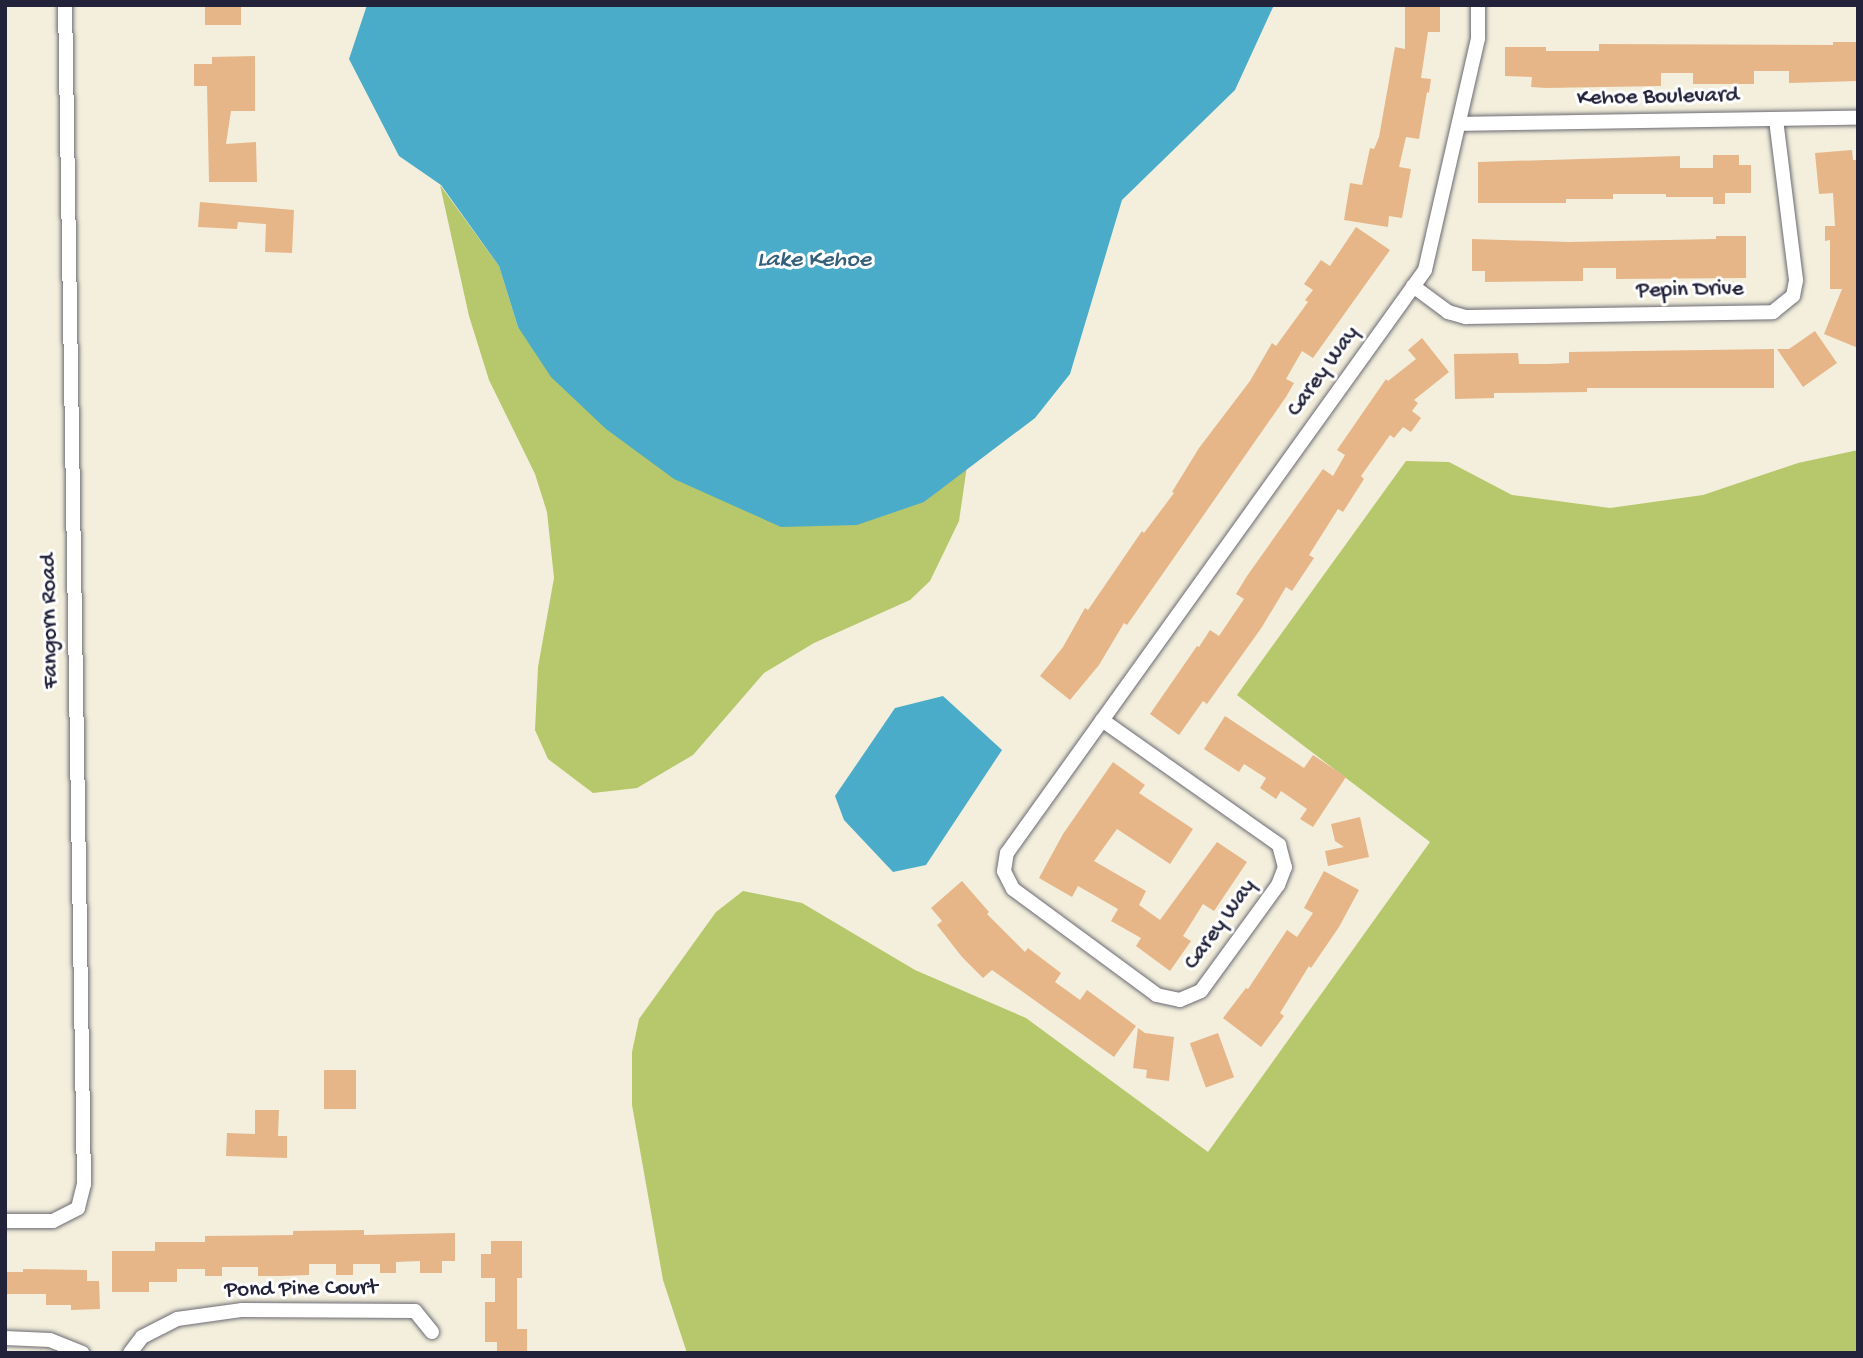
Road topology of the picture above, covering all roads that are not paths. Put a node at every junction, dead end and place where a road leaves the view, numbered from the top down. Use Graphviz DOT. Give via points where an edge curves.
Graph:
graph roads {
  1 [pos="65,5"];
  2 [pos="1478,5"];
  3 [pos="1858,118"];
  4 [pos="1776,119"];
  5 [pos="1459,124"];
  6 [pos="1413,286"];
  7 [pos="1102,720"];
  8 [pos="5,1221"];
  9 [pos="432,1332"];
  10 [pos="5,1338"];
  11 [pos="83,1353"];
  12 [pos="130,1353"];
  1 -- 8 [label="street, Fangorn Road" via="83,1184 78,1208 52,1221"];
  2 -- 5 [label="street, Carey Way" via="1478,38"];
  3 -- 4 [label="street, Kehoe Boulevard"];
  4 -- 5 [label="street, Kehoe Boulevard"];
  4 -- 6 [label="street, Pepin Drive" via="1796,280 1793,296 1773,312 1466,317 1448,312"];
  5 -- 6 [label="street, Carey Way" via="1432,247 1425,270"];
  6 -- 7 [label="street, Carey Way"];
  7 -- 7 [label="street, Carey Way" via="1006,853 1004,872 1013,889 1157,995 1180,1000 1201,991 1278,885 1285,867 1279,845"];
  9 -- 12 [label="street, Pond Pine Court" via="415,1311 242,1310 177,1319 142,1337"];
  10 -- 11 [label="street" via="50,1340"];
}
